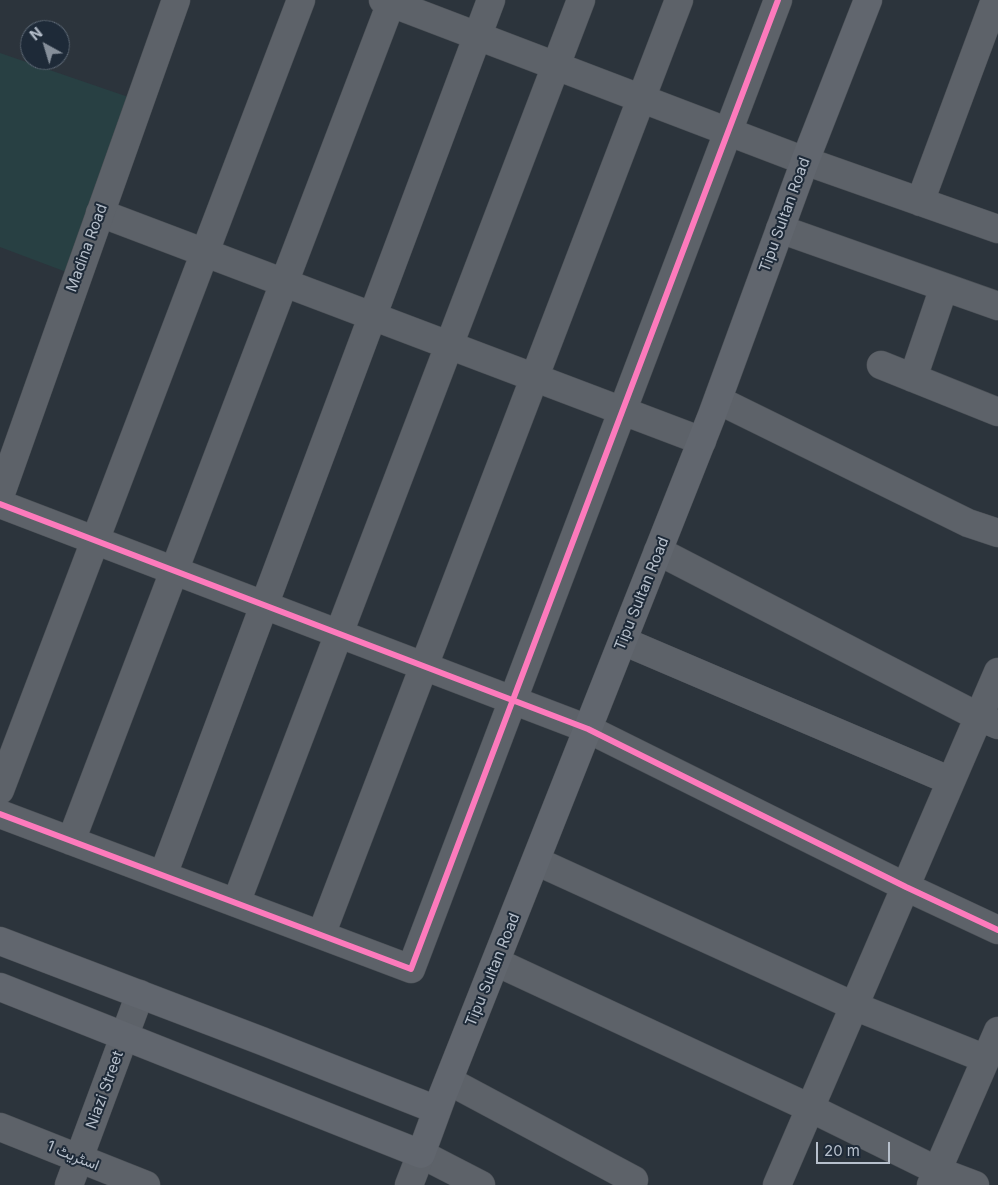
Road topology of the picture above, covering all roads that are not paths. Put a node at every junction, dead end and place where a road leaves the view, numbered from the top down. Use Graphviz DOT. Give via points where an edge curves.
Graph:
graph roads {
  1 [pos="176,0"];
  2 [pos="301,0"];
  3 [pos="490,0"];
  4 [pos="581,0"];
  5 [pos="678,0"];
  6 [pos="778,0"];
  7 [pos="868,0"];
  8 [pos="995,0"];
  9 [pos="389,1"];
  10 [pos="477,36"];
  11 [pos="556,66"];
  12 [pos="641,99"];
  13 [pos="728,132"];
  14 [pos="804,161"];
  15 [pos="920,202"];
  16 [pos="100,213"];
  17 [pos="780,229"];
  18 [pos="998,229"];
  19 [pos="205,253"];
  20 [pos="284,283"];
  21 [pos="944,287"];
  22 [pos="998,306"];
  23 [pos="372,316"];
  24 [pos="449,346"];
  25 [pos="881,365"];
  26 [pos="534,378"];
  27 [pos="913,378"];
  28 [pos="718,400"];
  29 [pos="622,411"];
  30 [pos="998,412"];
  31 [pos="702,441"];
  32 [pos="0,496"];
  33 [pos="0,504"];
  34 [pos="998,534"];
  35 [pos="95,540"];
  36 [pos="658,552"];
  37 [pos="174,570"];
  38 [pos="264,605"];
  39 [pos="339,633"];
  40 [pos="623,640"];
  41 [pos="424,666"];
  42 [pos="998,672"];
  43 [pos="513,700"];
  44 [pos="988,721"];
  45 [pos="588,729"];
  46 [pos="951,781"];
  47 [pos="0,790"];
  48 [pos="0,814"];
  49 [pos="71,841"];
  50 [pos="536,861"];
  51 [pos="163,875"];
  52 [pos="906,886"];
  53 [pos="236,903"];
  54 [pos="998,930"];
  55 [pos="321,935"];
  56 [pos="0,940"];
  57 [pos="496,962"];
  58 [pos="0,987"];
  59 [pos="140,994"];
  60 [pos="854,1006"];
  61 [pos="998,1032"];
  62 [pos="125,1036"];
  63 [pos="986,1059"];
  64 [pos="449,1081"];
  65 [pos="810,1108"];
  66 [pos="438,1110"];
  67 [pos="0,1127"];
  68 [pos="421,1154"];
  69 [pos="79,1158"];
  70 [pos="934,1178"];
  71 [pos="634,1180"];
  72 [pos="70,1185"];
  73 [pos="146,1185"];
  74 [pos="409,1185"];
  75 [pos="481,1185"];
  76 [pos="777,1185"];
  77 [pos="975,1185"];
  1 -- 16 [label="street, Madina Road"];
  2 -- 19 [label="street"];
  3 -- 10 [label="street"];
  4 -- 11 [label="street"];
  5 -- 12 [label="street"];
  6 -- 13 [label="street"];
  7 -- 14 [label="main road, Tipu Sultan Road"];
  8 -- 15 [label="street"];
  9 -- 10 [label="street"];
  9 -- 20 [label="street"];
  10 -- 11 [label="street"];
  10 -- 23 [label="street"];
  11 -- 12 [label="street"];
  11 -- 24 [label="street"];
  12 -- 13 [label="street"];
  12 -- 26 [label="street"];
  13 -- 14 [label="street"];
  13 -- 29 [label="street"];
  14 -- 15 [label="street"];
  14 -- 17 [label="main road, Tipu Sultan Road"];
  15 -- 18 [label="street"];
  16 -- 19 [label="street"];
  16 -- 32 [label="street, Madina Road"];
  17 -- 21 [label="street"];
  17 -- 28 [label="main road, Tipu Sultan Road"];
  19 -- 20 [label="street"];
  19 -- 35 [label="street"];
  20 -- 23 [label="street"];
  20 -- 37 [label="street"];
  21 -- 22 [label="street"];
  21 -- 27 [label="street"];
  23 -- 24 [label="street"];
  23 -- 38 [label="street"];
  24 -- 26 [label="street"];
  24 -- 39 [label="street"];
  25 -- 27 [label="street"];
  26 -- 29 [label="street"];
  26 -- 41 [label="street"];
  27 -- 30 [label="street"];
  28 -- 31 [label="main road, Tipu Sultan Road"];
  28 -- 34 [label="street" via="968,523"];
  29 -- 31 [label="street"];
  29 -- 43 [label="street"];
  31 -- 36 [label="main road, Tipu Sultan Road"];
  33 -- 35 [label="street"];
  35 -- 37 [label="street"];
  35 -- 47 [label="street"];
  36 -- 40 [label="main road, Tipu Sultan Road"];
  36 -- 44 [label="street"];
  37 -- 38 [label="street"];
  37 -- 49 [label="street"];
  38 -- 39 [label="street"];
  38 -- 51 [label="street"];
  39 -- 41 [label="street"];
  39 -- 53 [label="street"];
  40 -- 45 [label="main road, Tipu Sultan Road"];
  40 -- 46 [label="street"];
  41 -- 43 [label="street"];
  41 -- 55 [label="street"];
  42 -- 44 [label="street"];
  43 -- 45 [label="street"];
  43 -- 55 [label="street" via="411,969"];
  44 -- 46 [label="street"];
  45 -- 50 [label="main road, Tipu Sultan Road"];
  45 -- 52 [label="street"];
  46 -- 52 [label="street"];
  48 -- 49 [label="street"];
  49 -- 51 [label="street"];
  50 -- 57 [label="main road, Tipu Sultan Road"];
  50 -- 60 [label="street"];
  51 -- 53 [label="street"];
  52 -- 54 [label="street"];
  52 -- 60 [label="street"];
  53 -- 55 [label="street"];
  56 -- 59 [label="main road"];
  57 -- 64 [label="main road, Tipu Sultan Road"];
  57 -- 65 [label="street"];
  58 -- 62 [label="main road"];
  59 -- 62 [label="street, Niazi Street"];
  59 -- 66 [label="main road"];
  60 -- 63 [label="street"];
  60 -- 65 [label="street"];
  61 -- 63 [label="street"];
  62 -- 68 [label="main road"];
  62 -- 69 [label="street, Niazi Street"];
  63 -- 70 [label="street"];
  64 -- 66 [label="main road, Tipu Sultan Road"];
  64 -- 71 [label="street"];
  65 -- 70 [label="street"];
  65 -- 76 [label="street"];
  66 -- 68 [label="main road, Tipu Sultan Road"];
  67 -- 69 [label="street, اسٹریٹ 1"];
  68 -- 74 [label="street, Tipu Sultan Road"];
  68 -- 75 [label="street"];
  69 -- 72 [label="street, Niazi Street"];
  69 -- 73 [label="street, اسٹریٹ 1"];
  70 -- 77 [label="street"];
}
